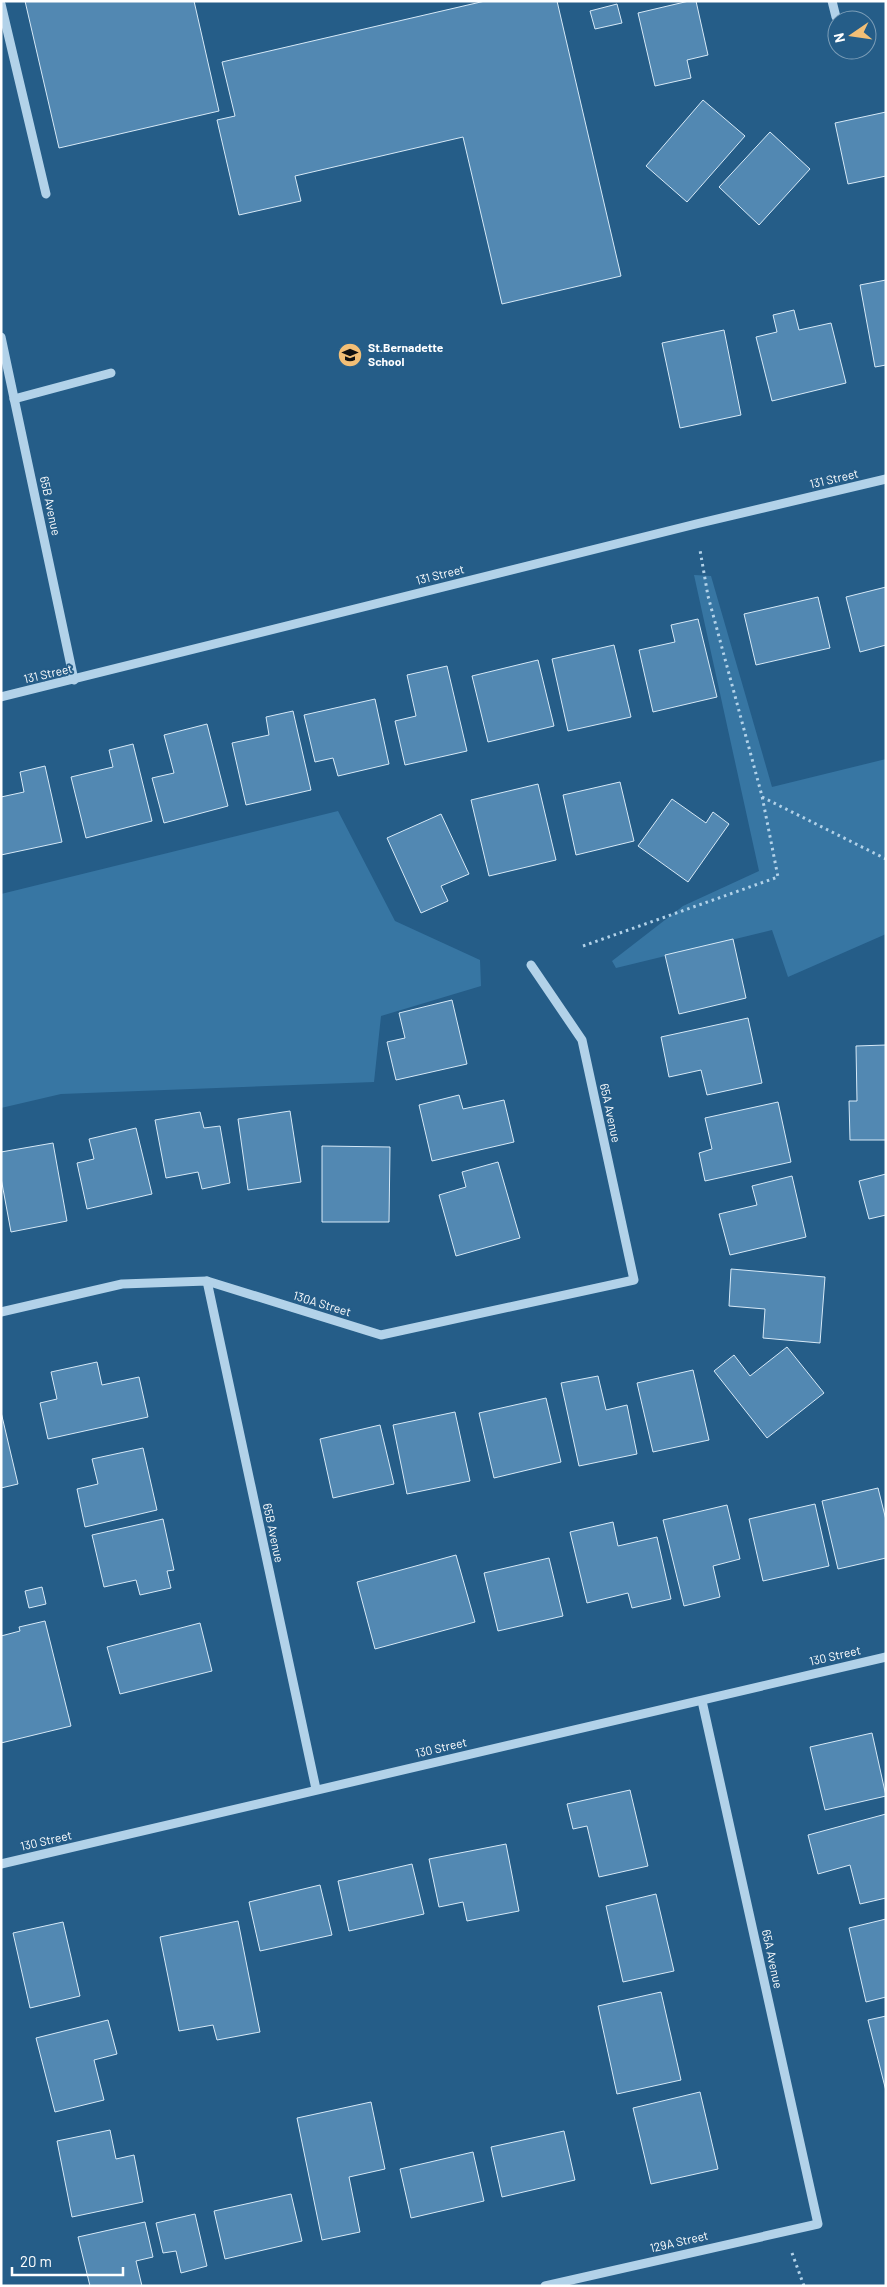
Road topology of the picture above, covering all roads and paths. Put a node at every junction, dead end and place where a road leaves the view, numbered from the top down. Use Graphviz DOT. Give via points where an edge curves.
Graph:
graph roads {
  1 [pos="1,4"];
  2 [pos="46,194"];
  3 [pos="1,337"];
  4 [pos="111,373"];
  5 [pos="14,399"];
  6 [pos="886,480"];
  7 [pos="700,550"];
  8 [pos="74,680"];
  9 [pos="1,697"];
  10 [pos="762,796"];
  11 [pos="886,859"];
  12 [pos="584,946"];
  13 [pos="531,965"];
  14 [pos="634,1280"];
  15 [pos="207,1282"];
  16 [pos="1,1312"];
  17 [pos="886,1657"];
  18 [pos="702,1700"];
  19 [pos="316,1789"];
  20 [pos="1,1864"];
  21 [pos="818,2224"];
  22 [pos="784,2231"];
  23 [pos="545,2286"];
  24 [pos="804,2286"];
  1 -- 2 [label="street"];
  3 -- 5 [label="street, 65B Avenue"];
  4 -- 5 [label="street"];
  5 -- 8 [label="street, 65B Avenue"];
  6 -- 8 [label="street, 131 Street" via="696,524"];
  7 -- 10 [label="path" via="708,596"];
  8 -- 9 [label="street, 131 Street"];
  10 -- 11 [label="path"];
  10 -- 12 [label="path" via="778,877"];
  13 -- 14 [label="street, 65A Avenue" via="582,1040"];
  14 -- 15 [label="street, 130A Street" via="381,1335"];
  15 -- 16 [label="street, 130A Street" via="122,1284"];
  15 -- 19 [label="street, 65B Avenue"];
  17 -- 18 [label="street, 130 Street"];
  18 -- 19 [label="street, 130 Street"];
  18 -- 21 [label="street, 65A Avenue"];
  19 -- 20 [label="street, 130 Street"];
  21 -- 22 [label="street, 129A Street"];
  22 -- 23 [label="street, 129A Street"];
  22 -- 24 [label="path"];
}
